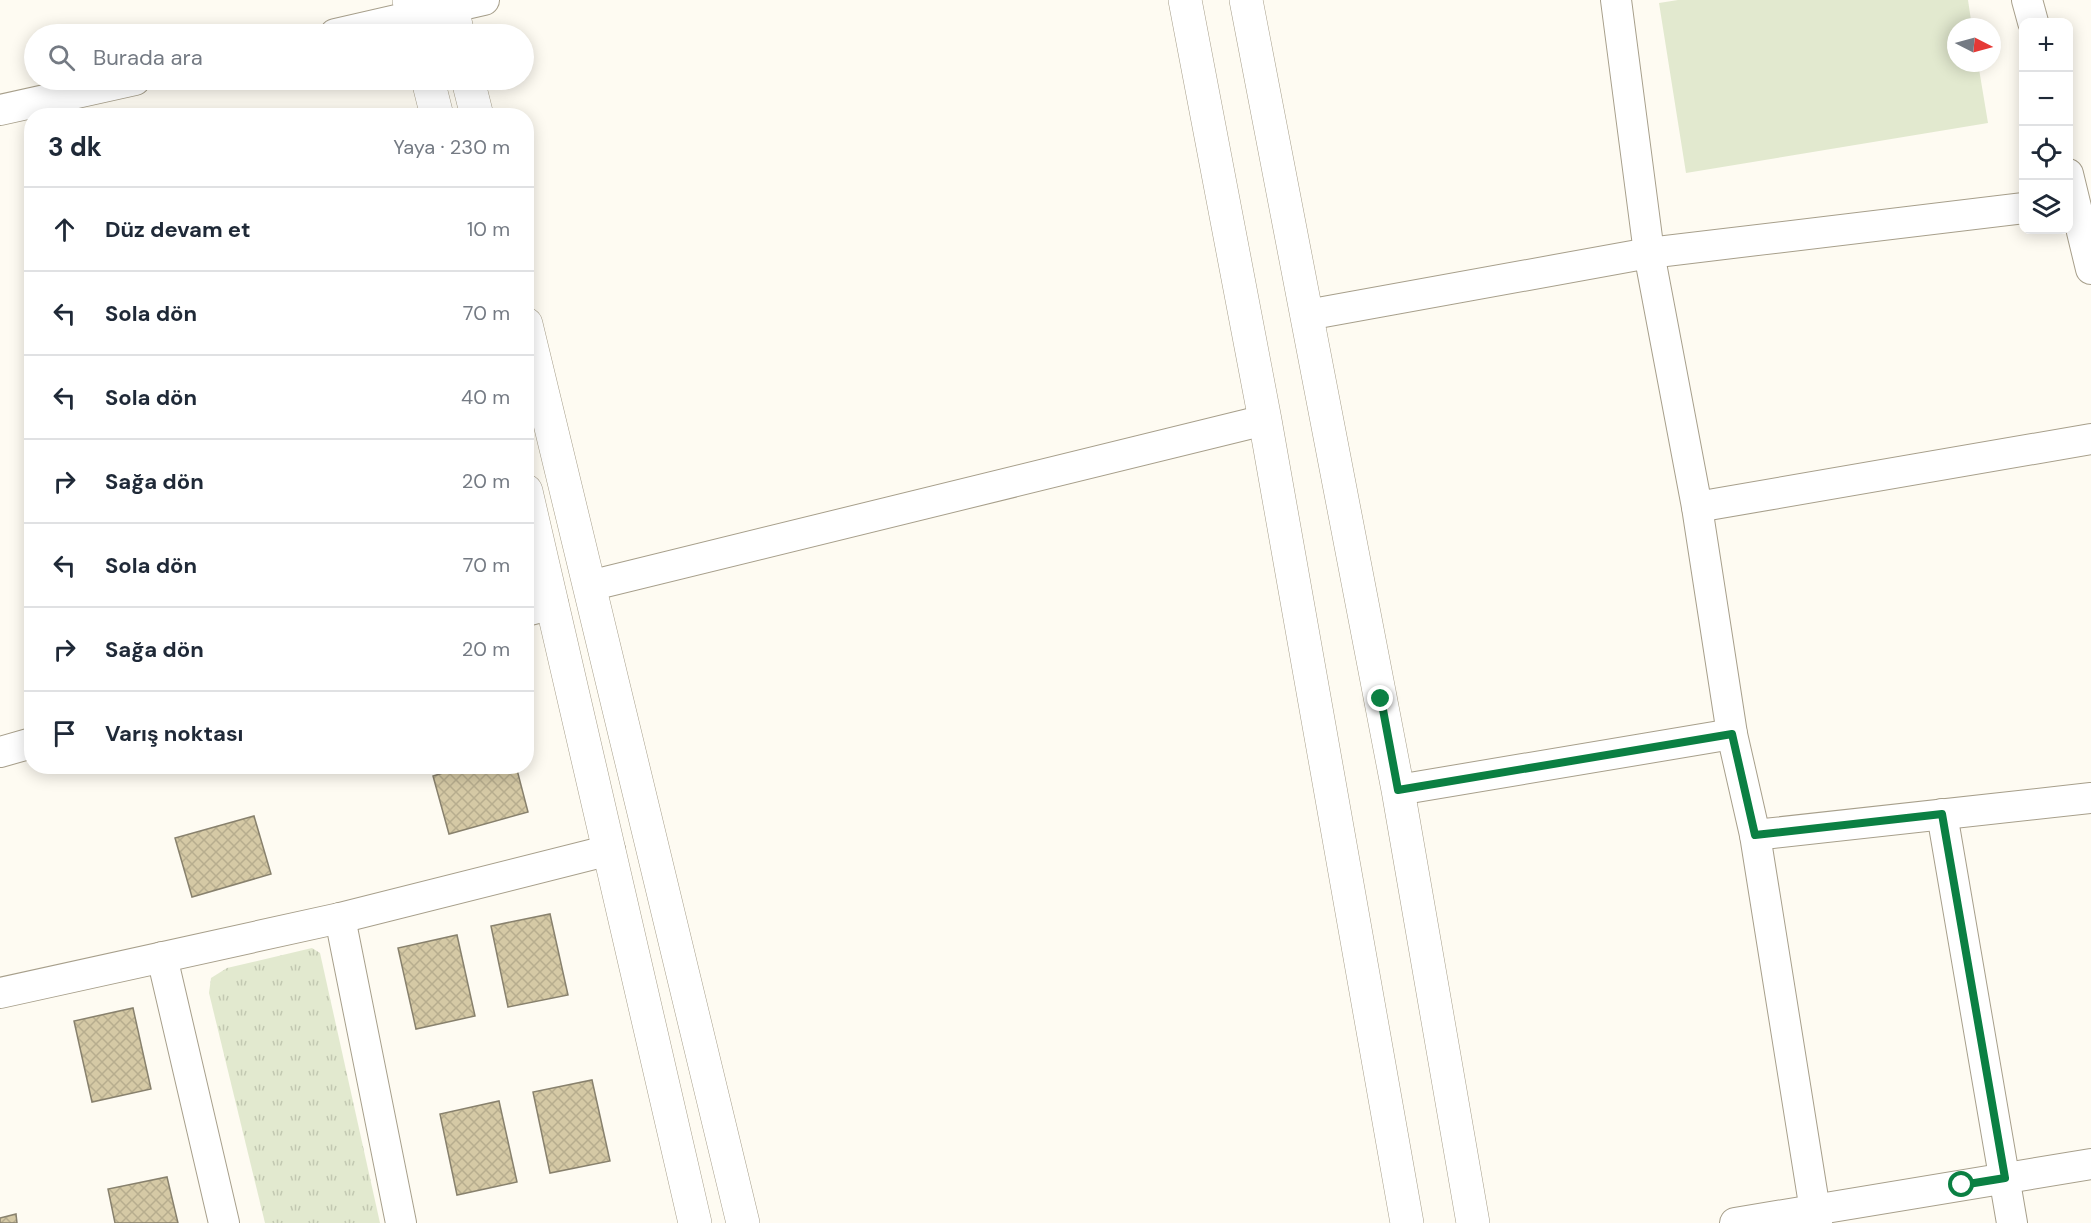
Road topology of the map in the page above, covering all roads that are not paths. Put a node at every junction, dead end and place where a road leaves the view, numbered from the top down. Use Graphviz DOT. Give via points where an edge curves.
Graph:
graph roads {
  1 [pos="484,0"];
  2 [pos="1185,0"];
  3 [pos="1246,0"];
  4 [pos="1616,0"];
  5 [pos="2027,0"];
  6 [pos="453,14"];
  7 [pos="413,17"];
  8 [pos="2032,18"];
  9 [pos="380,24"];
  10 [pos="90,90"];
  11 [pos="430,90"];
  12 [pos="470,90"];
  13 [pos="434,108"];
  14 [pos="475,108"];
  15 [pos="0,110"];
  16 [pos="2076,194"];
  17 [pos="2019,209"];
  18 [pos="1649,253"];
  19 [pos="2091,269"];
  20 [pos="1307,315"];
  21 [pos="534,357"];
  22 [pos="1265,420"];
  23 [pos="2091,440"];
  24 [pos="1697,507"];
  25 [pos="534,558"];
  26 [pos="589,586"];
  27 [pos="540,608"];
  28 [pos="1732,734"];
  29 [pos="24,745"];
  30 [pos="0,752"];
  31 [pos="1398,790"];
  32 [pos="2091,798"];
  33 [pos="1942,814"];
  34 [pos="1755,835"];
  35 [pos="610,850"];
  36 [pos="339,918"];
  37 [pos="162,957"];
  38 [pos="0,993"];
  39 [pos="2091,1164"];
  40 [pos="2005,1178"];
  41 [pos="1816,1217"];
  42 [pos="224,1223"];
  43 [pos="401,1223"];
  44 [pos="695,1223"];
  45 [pos="742,1223"];
  46 [pos="1407,1223"];
  47 [pos="1473,1223"];
  48 [pos="1735,1223"];
  49 [pos="2012,1223"];
  1 -- 6 [label="street"];
  2 -- 22 [label="street"];
  3 -- 20 [label="street"];
  4 -- 18 [label="street"];
  5 -- 8 [label="street"];
  6 -- 7 [label="street"];
  7 -- 9 [label="street"];
  10 -- 15 [label="street"];
  11 -- 13 [label="street"];
  12 -- 14 [label="street"];
  16 -- 19 [label="street"];
  17 -- 18 [label="street"];
  18 -- 20 [label="street"];
  18 -- 24 [label="street"];
  20 -- 31 [label="street"];
  21 -- 26 [label="street"];
  22 -- 26 [label="street"];
  22 -- 46 [label="street"];
  23 -- 24 [label="street"];
  24 -- 28 [label="street"];
  25 -- 27 [label="street"];
  26 -- 45 [label="street"];
  27 -- 35 [label="street"];
  28 -- 31 [label="street"];
  28 -- 34 [label="street"];
  29 -- 30 [label="street"];
  31 -- 47 [label="street"];
  32 -- 33 [label="street"];
  33 -- 34 [label="street"];
  33 -- 40 [label="street"];
  34 -- 41 [label="street"];
  35 -- 36 [label="street"];
  35 -- 44 [label="street"];
  36 -- 37 [label="street"];
  36 -- 43 [label="street"];
  37 -- 38 [label="street"];
  37 -- 42 [label="street"];
  39 -- 40 [label="street"];
  40 -- 41 [label="street"];
  40 -- 49 [label="street"];
  41 -- 48 [label="street"];
}
